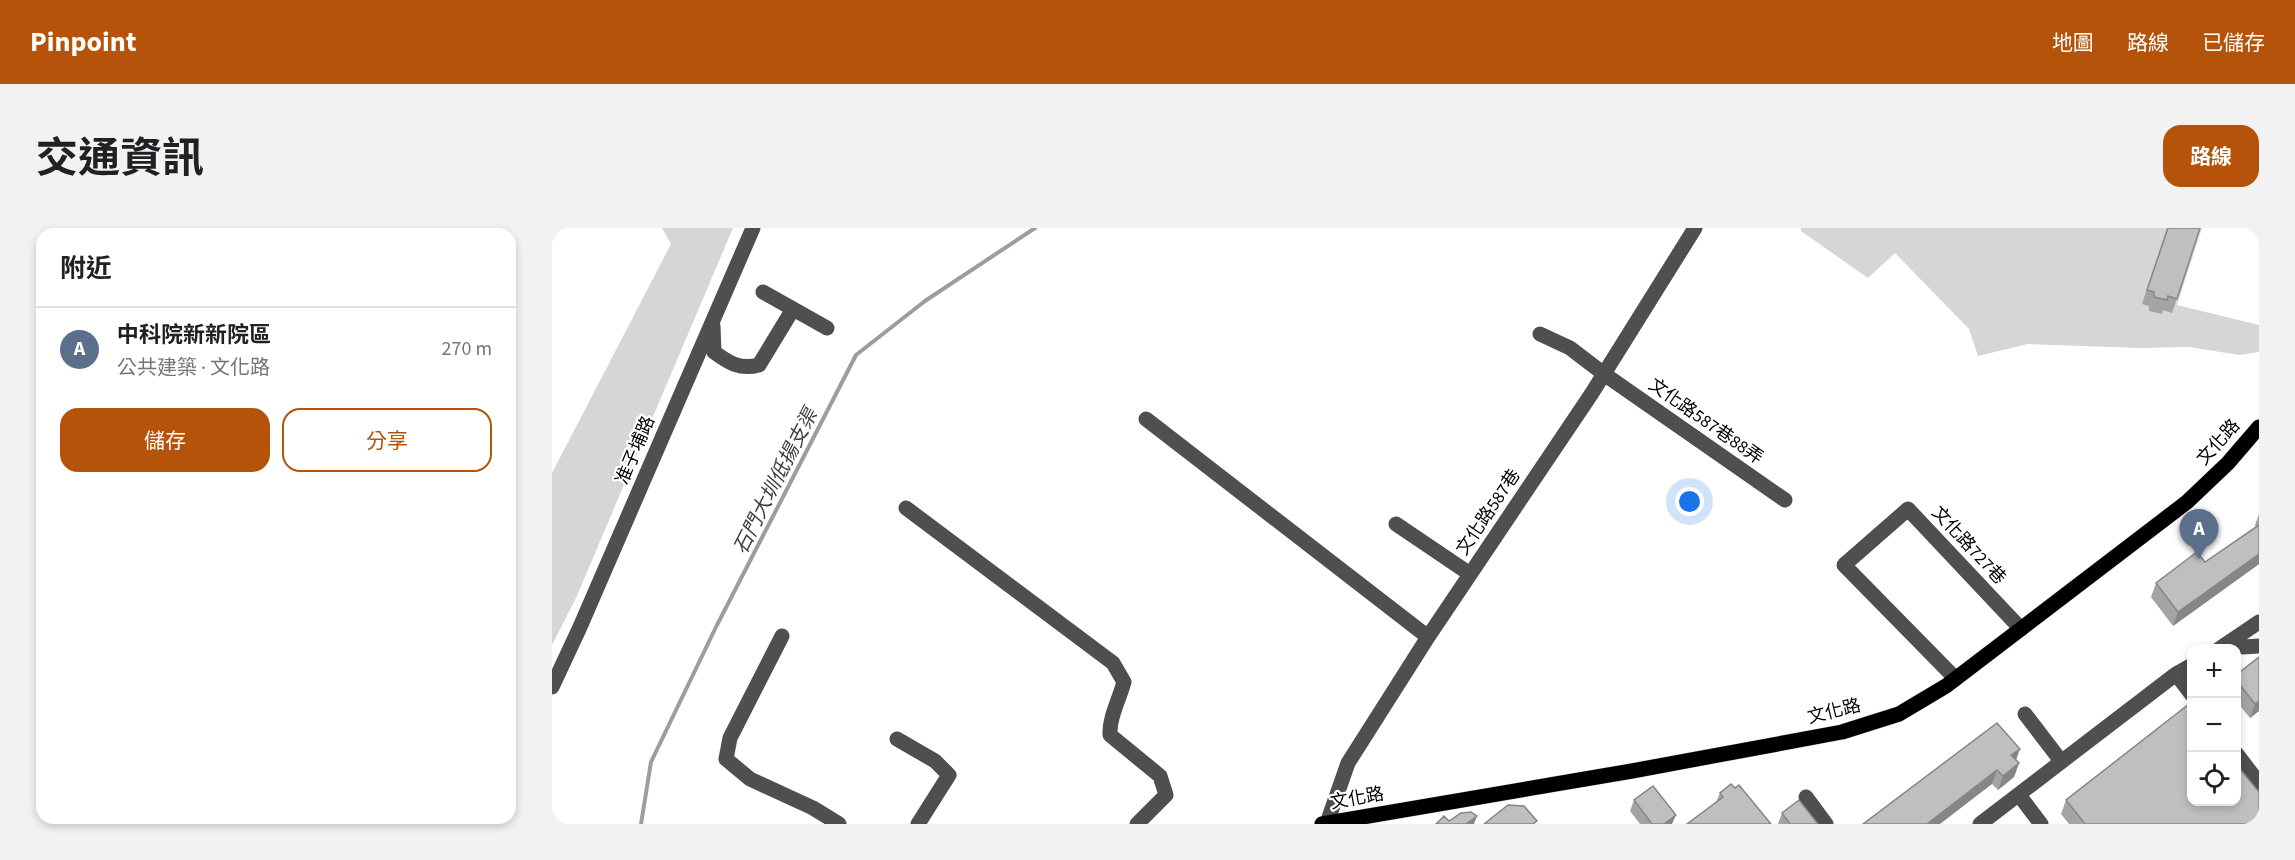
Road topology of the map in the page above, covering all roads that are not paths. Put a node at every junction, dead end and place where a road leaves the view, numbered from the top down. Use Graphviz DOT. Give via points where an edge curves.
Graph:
graph roads {
  1 [pos="753,228"];
  2 [pos="1695,228"];
  3 [pos="763,292"];
  4 [pos="793,309"];
  5 [pos="713,320"];
  6 [pos="827,328"];
  7 [pos="1540,334"];
  8 [pos="1604,374"];
  9 [pos="1146,419"];
  10 [pos="2259,427"];
  11 [pos="1785,500"];
  12 [pos="906,508"];
  13 [pos="1396,525"];
  14 [pos="1470,574"];
  15 [pos="2259,622"];
  16 [pos="2021,629"];
  17 [pos="782,636"];
  18 [pos="1428,637"];
  19 [pos="2226,644"];
  20 [pos="2259,646"];
  21 [pos="2241,647"];
  22 [pos="2187,668"];
  23 [pos="2175,674"];
  24 [pos="1955,678"];
  25 [pos="552,687"];
  26 [pos="2187,689"];
  27 [pos="2025,714"];
  28 [pos="897,739"];
  29 [pos="2241,760"];
  30 [pos="2061,761"];
  31 [pos="2259,783"];
  32 [pos="2019,795"];
  33 [pos="1806,797"];
  34 [pos="839,824"];
  35 [pos="918,824"];
  36 [pos="1137,824"];
  37 [pos="1325,824"];
  38 [pos="1826,824"];
  39 [pos="1980,824"];
  40 [pos="2041,824"];
  1 -- 5 [label="lane, 准子埔路"];
  2 -- 8 [label="lane, 文化路587巷"];
  3 -- 4 [label="lane"];
  4 -- 5 [label="lane" via="759,365 749,368 731,365 714,352"];
  4 -- 6 [label="lane"];
  5 -- 25 [label="lane, 准子埔路"];
  7 -- 8 [label="lane, 文化路587巷88弄" via="1570,348"];
  8 -- 11 [label="lane, 文化路587巷88弄"];
  8 -- 14 [label="lane, 文化路587巷"];
  9 -- 18 [label="lane"];
  10 -- 16 [label="main road, 文化路" via="2187,502"];
  12 -- 36 [label="lane" via="1113,663 1124,682 1109,723 1110,735 1161,776 1166,795"];
  13 -- 14 [label="lane"];
  14 -- 18 [label="lane, 文化路587巷"];
  15 -- 19 [label="lane"];
  16 -- 24 [label="main road, 文化路"];
  16 -- 24 [label="lane, 文化路727巷" via="1908,509 1844,565"];
  17 -- 34 [label="lane" via="730,738 726,759 750,779"];
  18 -- 37 [label="lane, 文化路587巷" via="1348,763"];
  20 -- 21 [label="lane"];
  22 -- 23 [label="lane"];
  23 -- 26 [label="lane"];
  23 -- 30 [label="lane"];
  24 -- 37 [label="main road, 文化路" via="1899,714 1842,732"];
  27 -- 30 [label="lane"];
  28 -- 35 [label="lane" via="935,761 949,775"];
  29 -- 31 [label="lane"];
  30 -- 32 [label="lane"];
  32 -- 39 [label="lane"];
  32 -- 40 [label="lane"];
  33 -- 38 [label="lane"];
}
